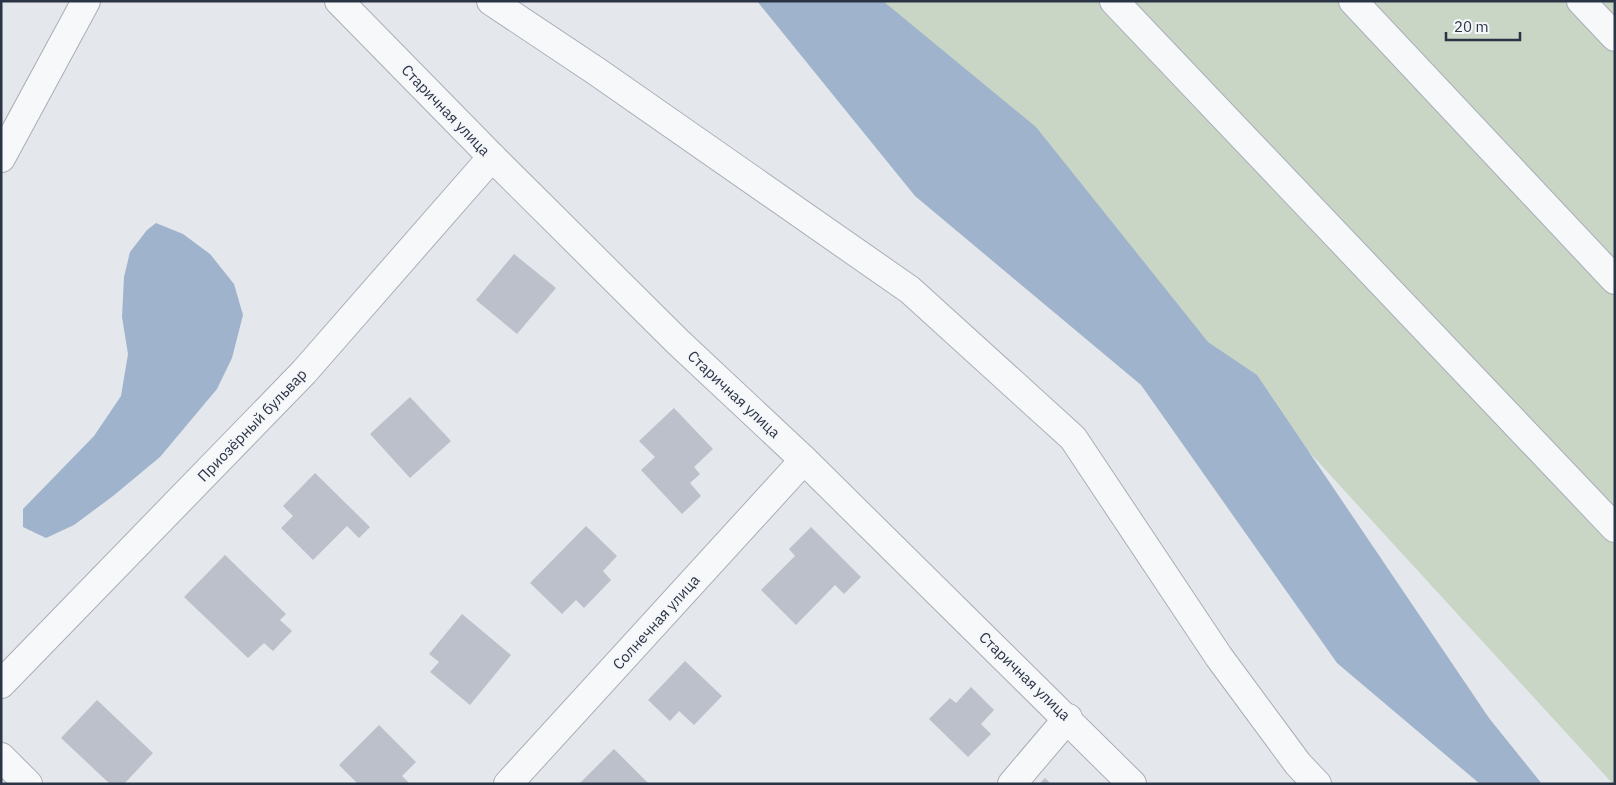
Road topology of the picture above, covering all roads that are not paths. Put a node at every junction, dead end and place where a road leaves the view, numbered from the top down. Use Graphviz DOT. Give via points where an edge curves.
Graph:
graph roads {
  1 [pos="86,1"];
  2 [pos="339,1"];
  3 [pos="491,1"];
  4 [pos="1114,1"];
  5 [pos="1353,1"];
  6 [pos="1581,1"];
  7 [pos="1615,37"];
  8 [pos="492,156"];
  9 [pos="1,158"];
  10 [pos="1615,280"];
  11 [pos="804,460"];
  12 [pos="1615,528"];
  13 [pos="1,684"];
  14 [pos="1068,718"];
  15 [pos="1,757"];
  16 [pos="28,784"];
  17 [pos="508,784"];
  18 [pos="1012,784"];
  19 [pos="1132,784"];
  20 [pos="1317,784"];
  1 -- 9 [label="street"];
  2 -- 8 [label="street, Старичная улица"];
  3 -- 20 [label="street" via="910,290 1073,438 1219,657 1298,764"];
  4 -- 12 [label="street"];
  5 -- 10 [label="street"];
  6 -- 7 [label="street"];
  8 -- 11 [label="street, Старичная улица" via="678,342"];
  8 -- 13 [label="street, Приозёрный бульвар" via="304,372"];
  11 -- 14 [label="street, Старичная улица"];
  11 -- 17 [label="street, Солнечная улица"];
  14 -- 18 [label="street"];
  14 -- 19 [label="street, Старичная улица"];
  15 -- 16 [label="street"];
}
